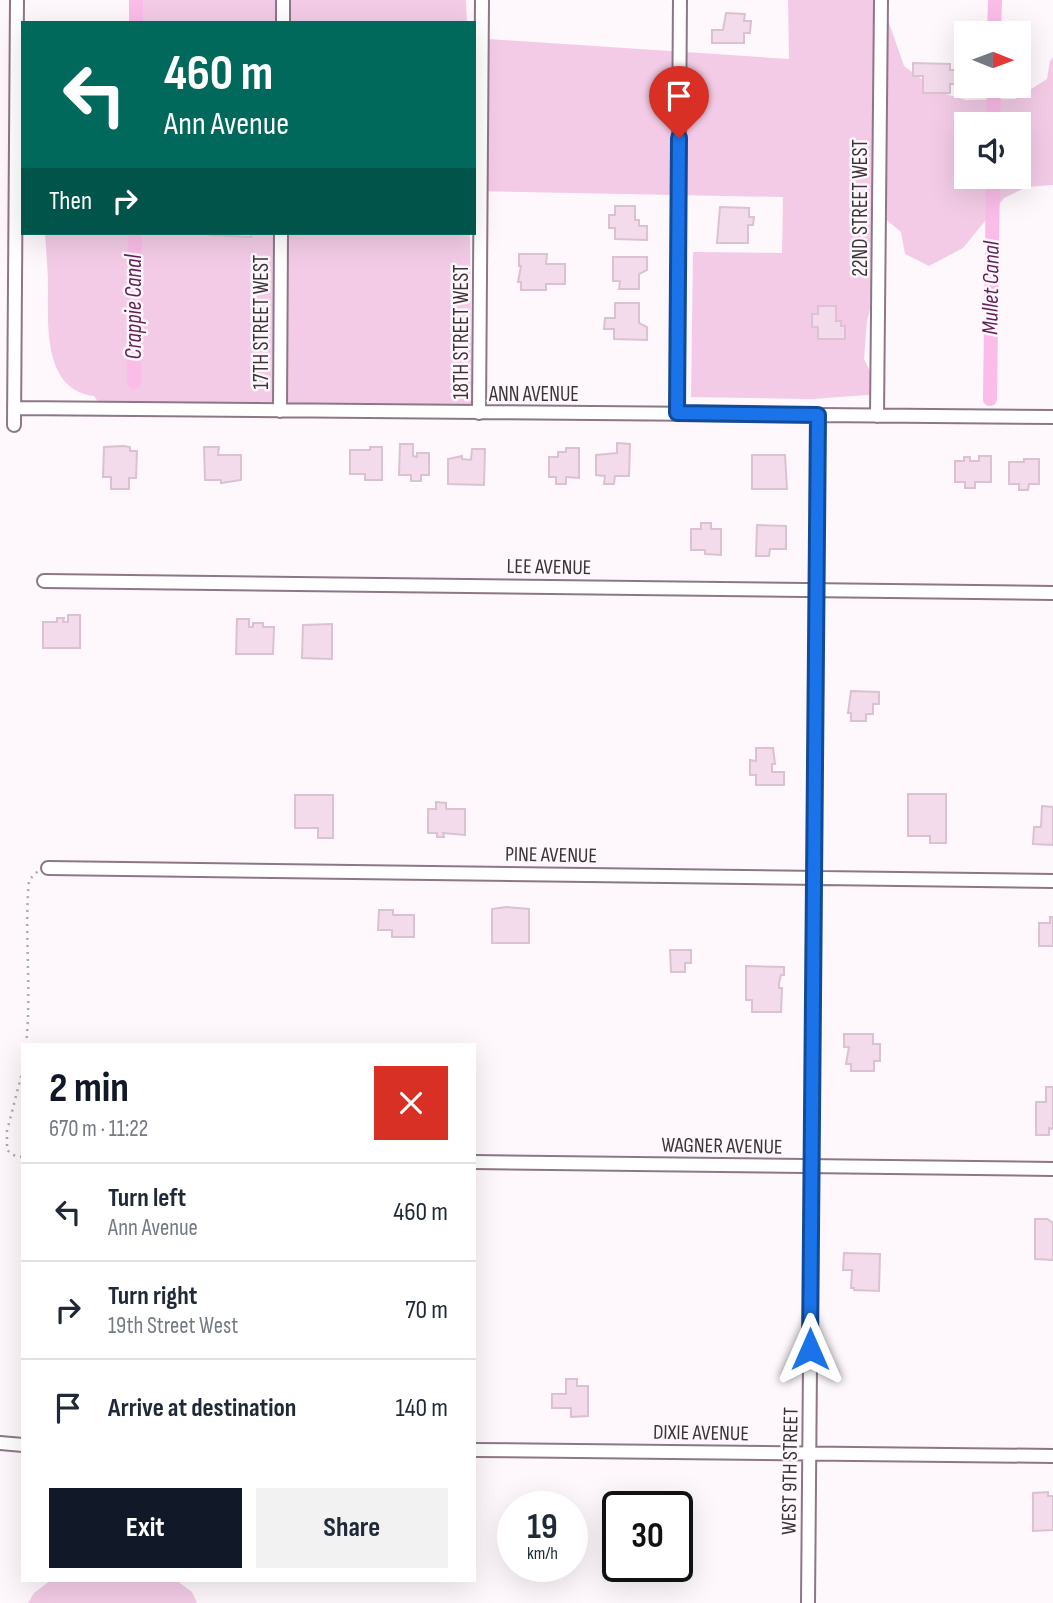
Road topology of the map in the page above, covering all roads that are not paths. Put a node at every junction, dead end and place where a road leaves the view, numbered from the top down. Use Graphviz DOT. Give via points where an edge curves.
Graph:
graph roads {
  1 [pos="17,0"];
  2 [pos="283,0"];
  3 [pos="482,0"];
  4 [pos="681,0"];
  5 [pos="881,0"];
  6 [pos="283,21"];
  7 [pos="281,235"];
  8 [pos="14,408"];
  9 [pos="280,411"];
  10 [pos="479,413"];
  11 [pos="677,413"];
  12 [pos="818,415"];
  13 [pos="877,416"];
  14 [pos="1053,417"];
  15 [pos="14,425"];
  16 [pos="44,581"];
  17 [pos="816,590"];
  18 [pos="1053,593"];
  19 [pos="48,868"];
  20 [pos="814,877"];
  21 [pos="1053,881"];
  22 [pos="476,1163"];
  23 [pos="811,1166"];
  24 [pos="1053,1169"];
  25 [pos="0,1443"];
  26 [pos="19,1445"];
  27 [pos="476,1450"];
  28 [pos="810,1453"];
  29 [pos="1053,1456"];
  30 [pos="808,1603"];
  1 -- 8 [label="street"];
  2 -- 6 [label="street"];
  3 -- 10 [label="street, 18TH STREET WEST"];
  4 -- 11 [label="street"];
  5 -- 13 [label="street, 22ND STREET WEST"];
  7 -- 9 [label="street, 17TH STREET WEST"];
  8 -- 9 [label="street, ANN AVENUE"];
  8 -- 15 [label="street"];
  9 -- 10 [label="street, ANN AVENUE"];
  10 -- 11 [label="street, ANN AVENUE"];
  11 -- 12 [label="street, ANN AVENUE"];
  12 -- 13 [label="street, ANN AVENUE"];
  12 -- 17 [label="street, WEST 9TH STREET"];
  13 -- 14 [label="street, ANN AVENUE"];
  16 -- 17 [label="street, LEE AVENUE"];
  17 -- 18 [label="street, LEE AVENUE"];
  17 -- 20 [label="street, WEST 9TH STREET"];
  19 -- 20 [label="street, PINE AVENUE"];
  20 -- 21 [label="street, PINE AVENUE"];
  20 -- 23 [label="street, WEST 9TH STREET"];
  22 -- 23 [label="street, WAGNER AVENUE"];
  23 -- 24 [label="street, WAGNER AVENUE"];
  23 -- 28 [label="street, WEST 9TH STREET"];
  25 -- 26 [label="street"];
  27 -- 28 [label="street, DIXIE AVENUE"];
  28 -- 29 [label="street, DIXIE AVENUE"];
  28 -- 30 [label="street, WEST 9TH STREET"];
}
